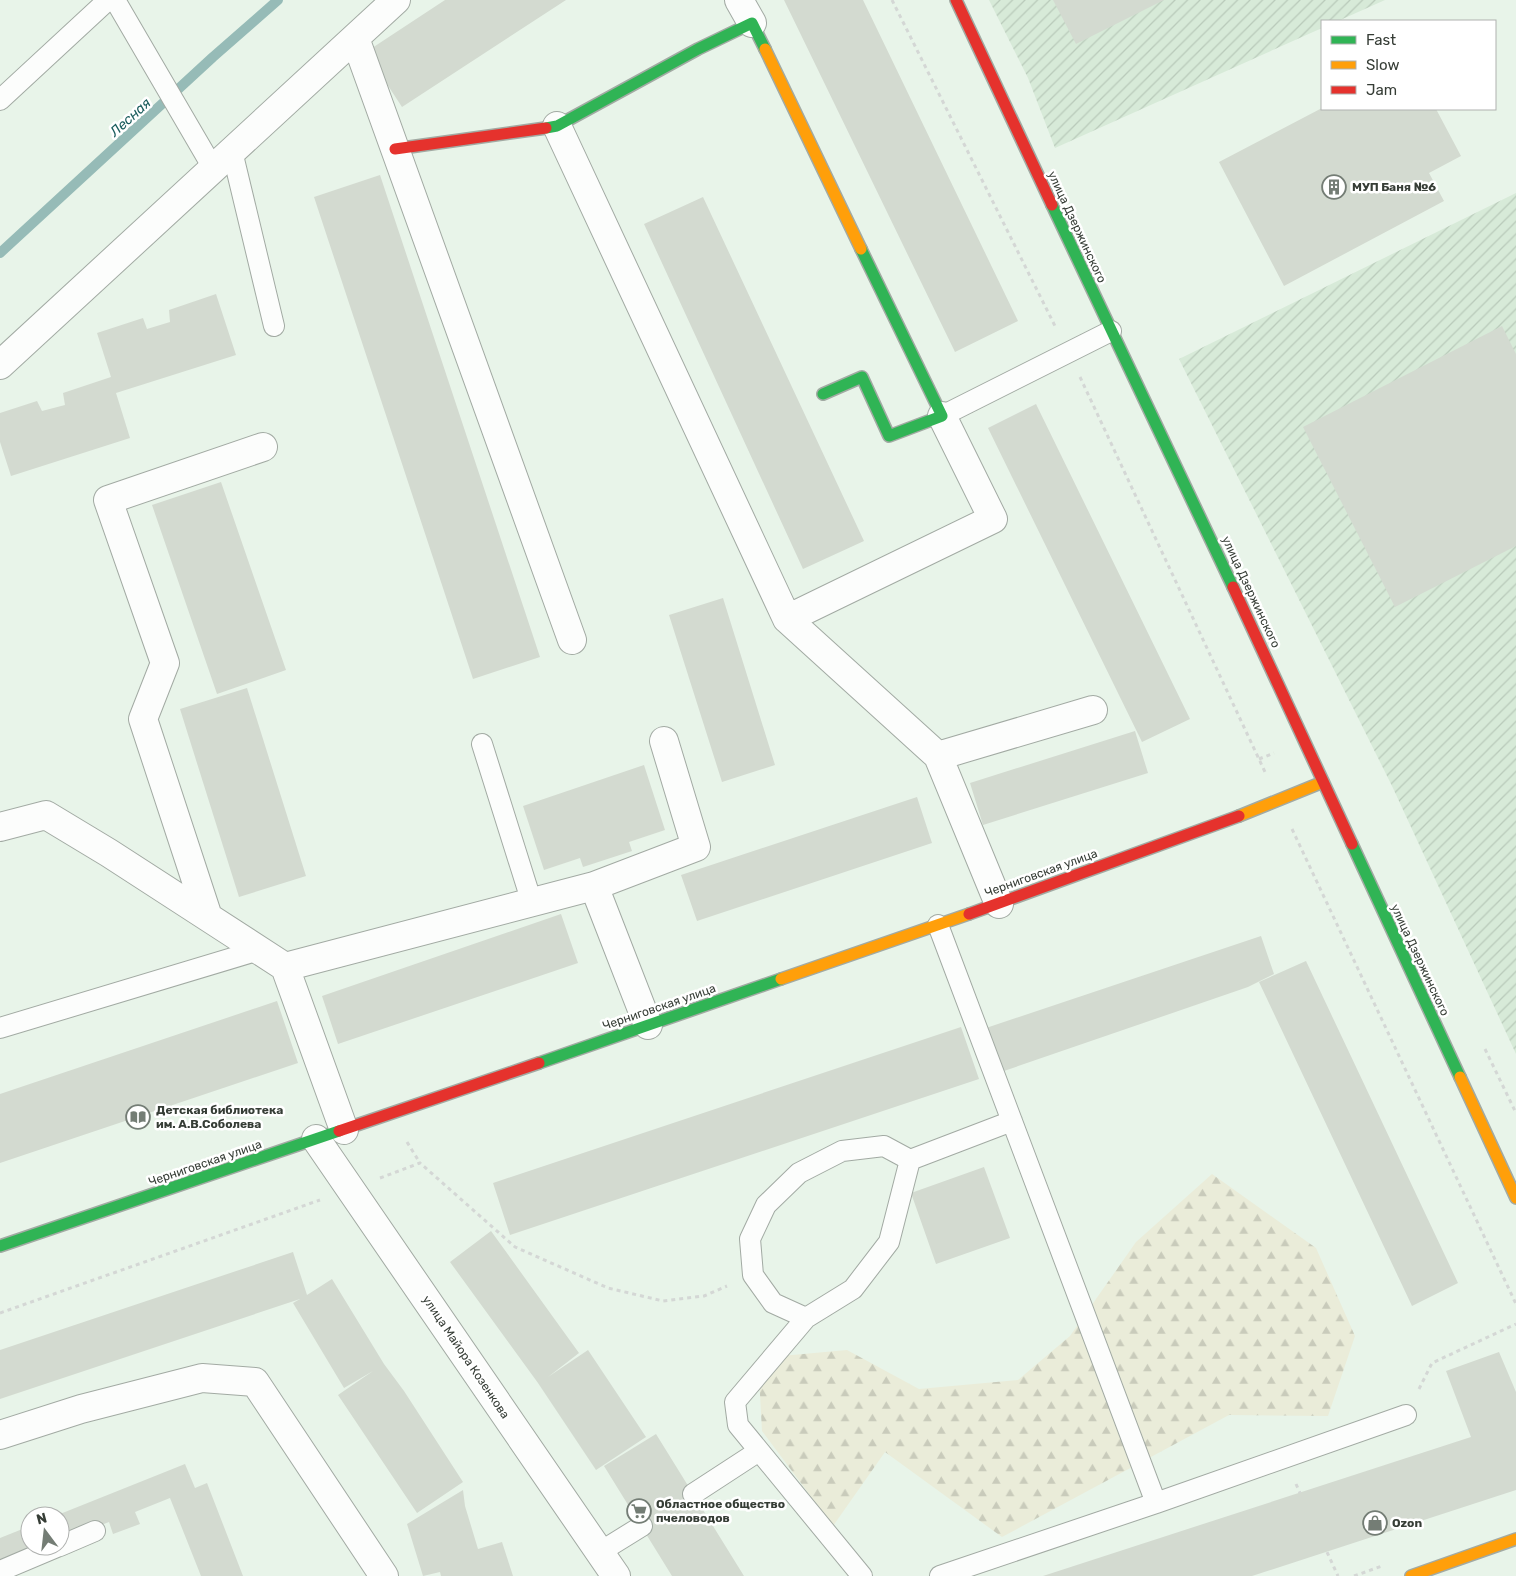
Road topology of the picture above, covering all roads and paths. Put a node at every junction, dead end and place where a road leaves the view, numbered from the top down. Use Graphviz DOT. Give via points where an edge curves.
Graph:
graph roads {
  1 [pos="108,0"];
  2 [pos="114,0"];
  3 [pos="396,0"];
  4 [pos="892,0"];
  5 [pos="956,0"];
  6 [pos="745,11"];
  7 [pos="355,38"];
  8 [pos="0,100"];
  9 [pos="557,126"];
  10 [pos="395,149"];
  11 [pos="222,160"];
  12 [pos="274,326"];
  13 [pos="1111,332"];
  14 [pos="1068,353"];
  15 [pos="0,365"];
  16 [pos="823,394"];
  17 [pos="942,416"];
  18 [pos="263,447"];
  19 [pos="787,619"];
  20 [pos="572,640"];
  21 [pos="1093,710"];
  22 [pos="664,741"];
  23 [pos="482,744"];
  24 [pos="938,756"];
  25 [pos="1323,782"];
  26 [pos="1278,801"];
  27 [pos="0,828"];
  28 [pos="594,886"];
  29 [pos="532,903"];
  30 [pos="999,904"];
  31 [pos="208,917"];
  32 [pos="938,925"];
  33 [pos="259,950"];
  34 [pos="285,967"];
  35 [pos="648,1025"];
  36 [pos="0,1028"];
  37 [pos="1012,1121"];
  38 [pos="344,1130"];
  39 [pos="316,1139"];
  40 [pos="910,1160"];
  41 [pos="1516,1198"];
  42 [pos="0,1246"];
  43 [pos="1516,1304"];
  44 [pos="806,1318"];
  45 [pos="1516,1324"];
  46 [pos="1406,1415"];
  47 [pos="0,1436"];
  48 [pos="759,1451"];
  49 [pos="693,1494"];
  50 [pos="1156,1503"];
  51 [pos="642,1526"];
  52 [pos="95,1531"];
  53 [pos="1516,1539"];
  54 [pos="70,1541"];
  55 [pos="600,1552"];
  56 [pos="1327,1552"];
  57 [pos="35,1556"];
  58 [pos="0,1571"];
  59 [pos="384,1576"];
  60 [pos="616,1576"];
  61 [pos="862,1576"];
  62 [pos="940,1576"];
  63 [pos="1338,1576"];
  64 [pos="1411,1576"];
  1 -- 8 [label="lane"];
  2 -- 11 [label="lane"];
  3 -- 7 [label="street"];
  4 -- 14 [label="path"];
  5 -- 13 [label="main road, улица Дзержинского"];
  6 -- 9 [label="main road" via="698,48"];
  6 -- 17 [label="main road"];
  7 -- 10 [label="street"];
  7 -- 11 [label="street"];
  9 -- 10 [label="main road"];
  9 -- 19 [label="street"];
  10 -- 20 [label="street"];
  11 -- 12 [label="lane"];
  11 -- 15 [label="street"];
  13 -- 14 [label="lane"];
  13 -- 25 [label="main road, улица Дзержинского"];
  14 -- 17 [label="lane"];
  14 -- 26 [label="path"];
  16 -- 17 [label="main road" via="862,377 889,436"];
  17 -- 19 [label="street" via="993,519"];
  18 -- 31 [label="street" via="108,500 165,663 143,719"];
  19 -- 24 [label="street"];
  21 -- 24 [label="street"];
  22 -- 28 [label="street" via="696,848"];
  23 -- 29 [label="lane"];
  24 -- 30 [label="street"];
  25 -- 26 [label="main road, Черниговская улица"];
  25 -- 41 [label="main road, улица Дзержинского"];
  26 -- 30 [label="main road, Черниговская улица"];
  26 -- 43 [label="path"];
  27 -- 31 [label="street" via="46,815"];
  28 -- 29 [label="street"];
  28 -- 35 [label="street"];
  29 -- 34 [label="street"];
  30 -- 32 [label="main road, Черниговская улица"];
  31 -- 33 [label="street"];
  32 -- 35 [label="main road, Черниговская улица"];
  32 -- 37 [label="lane"];
  33 -- 34 [label="street"];
  33 -- 36 [label="lane"];
  34 -- 38 [label="street"];
  35 -- 38 [label="main road, Черниговская улица"];
  37 -- 40 [label="lane"];
  37 -- 50 [label="lane"];
  38 -- 39 [label="main road, Черниговская улица"];
  39 -- 42 [label="main road, Черниговская улица"];
  39 -- 55 [label="street, улица Майора Козенкова"];
  40 -- 44 [label="lane" via="889,1242 853,1289"];
  40 -- 44 [label="lane" via="884,1146 842,1151 799,1173 766,1205 750,1239 752,1274 774,1303"];
  44 -- 48 [label="lane" via="735,1402 738,1425"];
  45 -- 46 [label="path" via="1432,1363"];
  46 -- 50 [label="lane"];
  47 -- 59 [label="street" via="81,1409 202,1378 255,1382"];
  48 -- 49 [label="lane"];
  48 -- 61 [label="lane"];
  50 -- 62 [label="lane"];
  51 -- 55 [label="lane"];
  52 -- 54 [label="lane"];
  53 -- 64 [label="main road"];
  55 -- 60 [label="street, улица Майора Козенкова"];
  56 -- 63 [label="path"];
  57 -- 58 [label="lane"];
}
